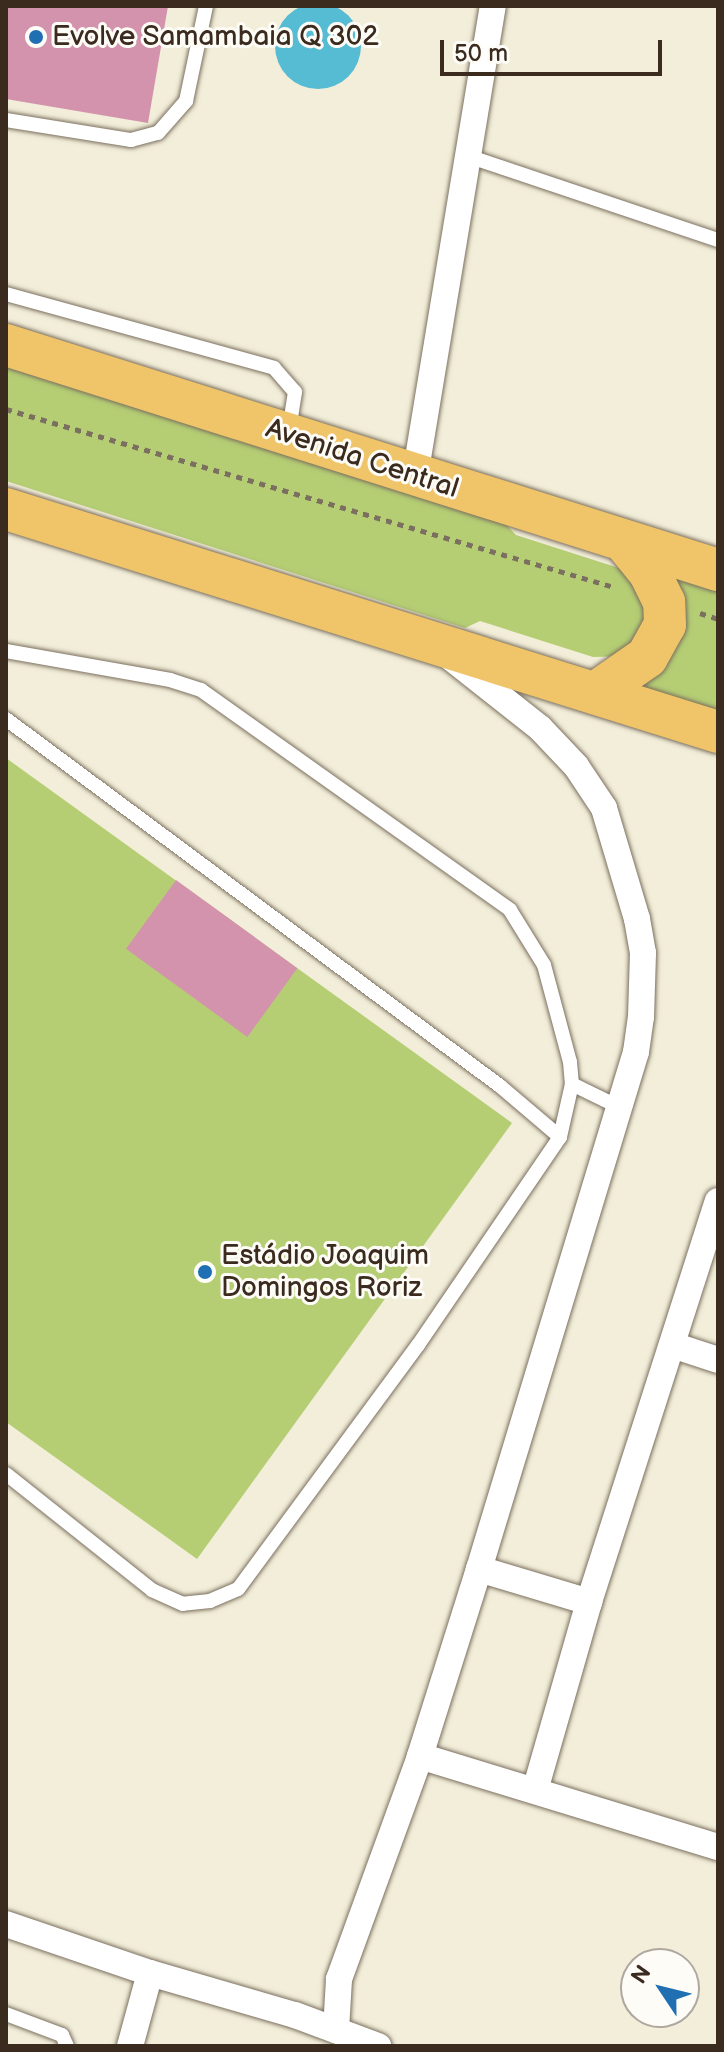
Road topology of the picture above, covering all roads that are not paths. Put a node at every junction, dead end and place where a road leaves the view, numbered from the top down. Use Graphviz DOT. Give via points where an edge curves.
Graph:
graph roads {
  1 [pos="206,6"];
  2 [pos="493,6"];
  3 [pos="6,120"];
  4 [pos="468,156"];
  5 [pos="718,240"];
  6 [pos="6,294"];
  7 [pos="6,345"];
  8 [pos="288,435"];
  9 [pos="415,476"];
  10 [pos="6,509"];
  11 [pos="624,541"];
  12 [pos="717,564"];
  13 [pos="426,637"];
  14 [pos="6,651"];
  15 [pos="595,693"];
  16 [pos="6,719"];
  17 [pos="718,732"];
  18 [pos="572,1084"];
  19 [pos="619,1107"];
  20 [pos="560,1137"];
  21 [pos="718,1201"];
  22 [pos="672,1345"];
  23 [pos="718,1360"];
  24 [pos="6,1474"];
  25 [pos="479,1569"];
  26 [pos="589,1602"];
  27 [pos="420,1756"];
  28 [pos="536,1787"];
  29 [pos="718,1847"];
  30 [pos="6,1924"];
  31 [pos="150,1973"];
  32 [pos="339,1979"];
  33 [pos="6,2014"];
  34 [pos="295,2015"];
  35 [pos="336,2030"];
  36 [pos="67,2046"];
  37 [pos="130,2046"];
  38 [pos="378,2046"];
  1 -- 3 [label="lane" via="186,101 158,133 131,140"];
  2 -- 4 [label="street"];
  4 -- 5 [label="lane"];
  4 -- 9 [label="street"];
  6 -- 8 [label="lane" via="274,368 295,392"];
  7 -- 8 [label="main road, Avenida Central"];
  8 -- 9 [label="main road, Avenida Central"];
  9 -- 11 [label="main road, Avenida Central"];
  10 -- 13 [label="main road"];
  11 -- 12 [label="main road, Avenida Central"];
  11 -- 15 [label="main road" via="650,573 664,602 665,625 647,657"];
  13 -- 15 [label="main road"];
  13 -- 19 [label="street" via="540,728 576,766 604,808 623,857 643,953 636,1052"];
  14 -- 18 [label="lane" via="201,690 510,910 544,965"];
  15 -- 17 [label="main road"];
  16 -- 20 [label="lane" via="500,1086"];
  18 -- 19 [label="lane"];
  18 -- 20 [label="lane"];
  19 -- 25 [label="street"];
  20 -- 24 [label="lane" via="418,1345 238,1589 210,1601 183,1604 152,1590"];
  21 -- 22 [label="street"];
  22 -- 23 [label="street"];
  22 -- 26 [label="street"];
  25 -- 26 [label="street"];
  25 -- 27 [label="street"];
  26 -- 28 [label="street"];
  27 -- 28 [label="street"];
  27 -- 32 [label="street"];
  28 -- 29 [label="street"];
  30 -- 31 [label="street"];
  31 -- 34 [label="street"];
  31 -- 37 [label="street"];
  32 -- 34 [label="street"];
  32 -- 35 [label="street"];
  33 -- 36 [label="lane" via="62,2035"];
  34 -- 35 [label="street"];
  35 -- 38 [label="street"];
}
